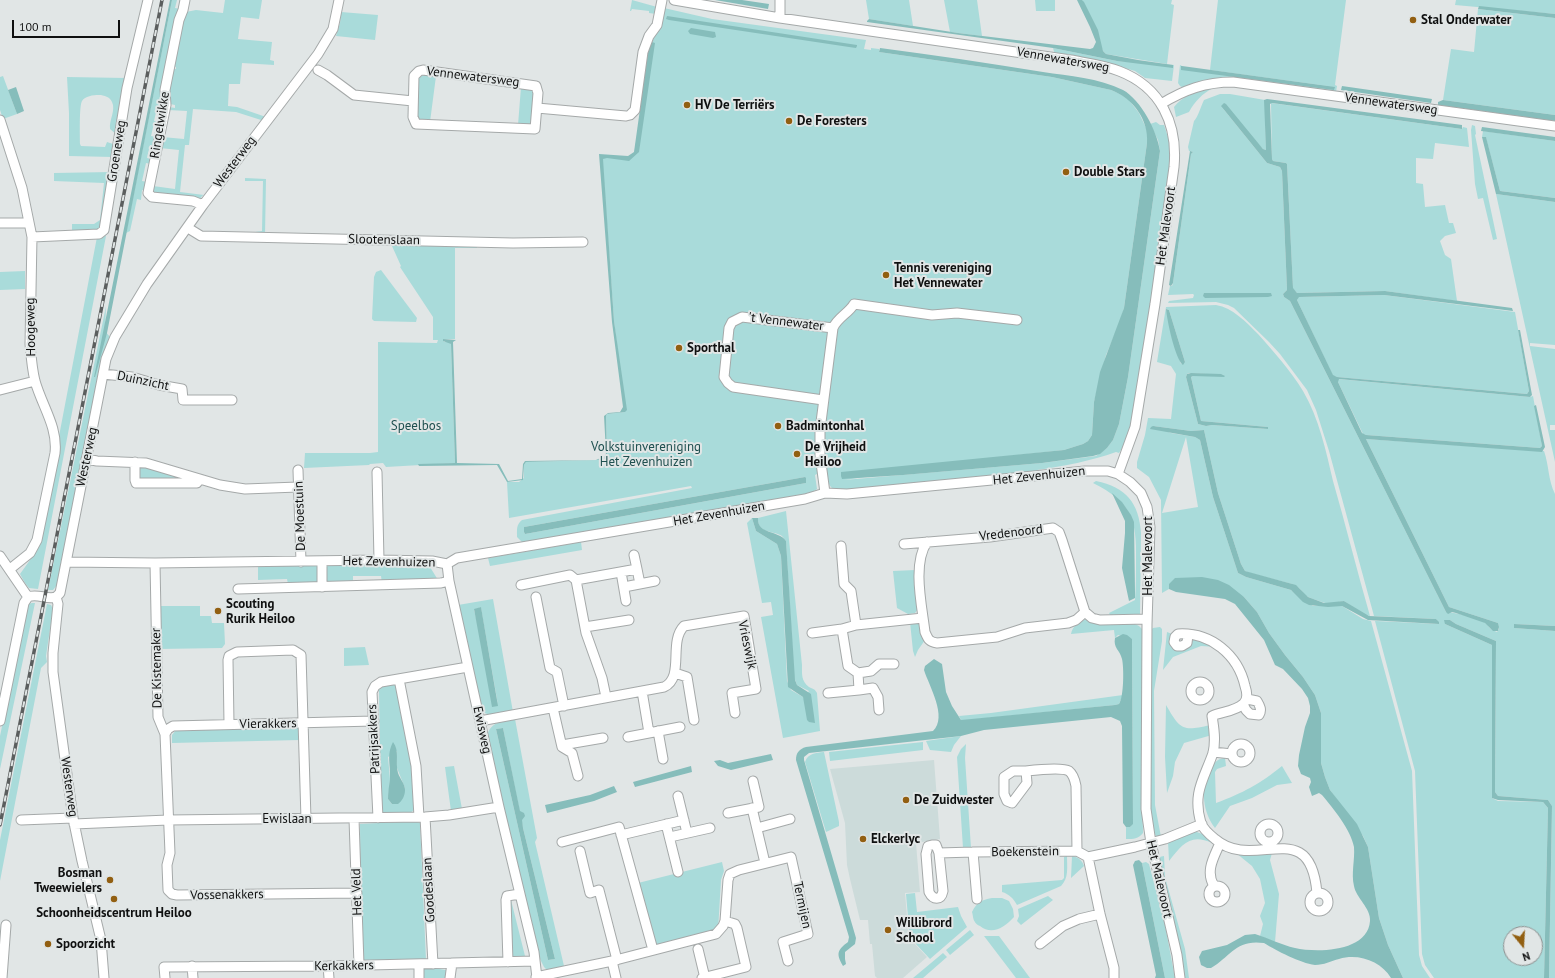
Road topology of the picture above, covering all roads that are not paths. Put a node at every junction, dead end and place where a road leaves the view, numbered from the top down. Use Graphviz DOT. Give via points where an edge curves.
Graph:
graph roads {
  1 [pos="148,0"];
  2 [pos="185,0"];
  3 [pos="338,0"];
  4 [pos="662,0"];
  5 [pos="674,0"];
  6 [pos="780,0"];
  7 [pos="780,18"];
  8 [pos="318,70"];
  9 [pos="413,101"];
  10 [pos="1160,104"];
  11 [pos="537,108"];
  12 [pos="0,120"];
  13 [pos="1555,126"];
  14 [pos="202,205"];
  15 [pos="0,223"];
  16 [pos="29,223"];
  17 [pos="188,228"];
  18 [pos="32,237"];
  19 [pos="583,242"];
  20 [pos="1017,320"];
  21 [pos="833,328"];
  22 [pos="103,374"];
  23 [pos="36,381"];
  24 [pos="0,390"];
  25 [pos="232,400"];
  26 [pos="823,400"];
  27 [pos="86,459"];
  28 [pos="135,462"];
  29 [pos="298,470"];
  30 [pos="377,472"];
  31 [pos="1118,474"];
  32 [pos="198,479"];
  33 [pos="298,487"];
  34 [pos="825,493"];
  35 [pos="927,542"];
  36 [pos="904,544"];
  37 [pos="841,546"];
  38 [pos="634,555"];
  39 [pos="0,556"];
  40 [pos="379,560"];
  41 [pos="322,561"];
  42 [pos="66,562"];
  43 [pos="301,562"];
  44 [pos="155,563"];
  45 [pos="446,564"];
  46 [pos="10,569"];
  47 [pos="637,569"];
  48 [pos="621,572"];
  49 [pos="576,580"];
  50 [pos="449,581"];
  51 [pos="655,581"];
  52 [pos="640,584"];
  53 [pos="521,585"];
  54 [pos="322,587"];
  55 [pos="624,587"];
  56 [pos="238,589"];
  57 [pos="28,597"];
  58 [pos="56,597"];
  59 [pos="536,597"];
  60 [pos="626,601"];
  61 [pos="1085,612"];
  62 [pos="923,618"];
  63 [pos="1147,619"];
  64 [pos="629,620"];
  65 [pos="856,625"];
  66 [pos="585,628"];
  67 [pos="842,629"];
  68 [pos="812,633"];
  69 [pos="1188,635"];
  70 [pos="894,664"];
  71 [pos="468,667"];
  72 [pos="872,671"];
  73 [pos="675,673"];
  74 [pos="858,673"];
  75 [pos="400,679"];
  76 [pos="873,688"];
  77 [pos="859,690"];
  78 [pos="642,691"];
  79 [pos="828,693"];
  80 [pos="606,697"];
  81 [pos="1204,700"];
  82 [pos="564,706"];
  83 [pos="554,708"];
  84 [pos="879,710"];
  85 [pos="736,713"];
  86 [pos="1212,716"];
  87 [pos="694,720"];
  88 [pos="0,721"];
  89 [pos="374,721"];
  90 [pos="480,721"];
  91 [pos="304,723"];
  92 [pos="229,724"];
  93 [pos="680,726"];
  94 [pos="658,731"];
  95 [pos="649,733"];
  96 [pos="165,734"];
  97 [pos="628,737"];
  98 [pos="604,738"];
  99 [pos="562,745"];
  100 [pos="1213,752"];
  101 [pos="1232,754"];
  102 [pos="663,759"];
  103 [pos="1026,771"];
  104 [pos="578,776"];
  105 [pos="753,781"];
  106 [pos="678,796"];
  107 [pos="498,807"];
  108 [pos="752,808"];
  109 [pos="728,814"];
  110 [pos="422,817"];
  111 [pos="378,818"];
  112 [pos="306,819"];
  113 [pos="354,819"];
  114 [pos="790,819"];
  115 [pos="21,820"];
  116 [pos="168,820"];
  117 [pos="684,820"];
  118 [pos="74,821"];
  119 [pos="666,824"];
  120 [pos="1202,824"];
  121 [pos="710,828"];
  122 [pos="757,828"];
  123 [pos="687,833"];
  124 [pos="621,835"];
  125 [pos="670,837"];
  126 [pos="562,842"];
  127 [pos="1151,843"];
  128 [pos="1220,843"];
  129 [pos="580,850"];
  130 [pos="1077,851"];
  131 [pos="973,852"];
  132 [pos="939,853"];
  133 [pos="1088,857"];
  134 [pos="765,863"];
  135 [pos="678,872"];
  136 [pos="1214,886"];
  137 [pos="357,892"];
  138 [pos="1317,893"];
  139 [pos="520,894"];
  140 [pos="977,898"];
  141 [pos="1100,914"];
  142 [pos="725,921"];
  143 [pos="6,925"];
  144 [pos="1040,944"];
  145 [pos="698,949"];
  146 [pos="653,950"];
  147 [pos="614,960"];
  148 [pos="535,961"];
  149 [pos="788,961"];
  150 [pos="508,962"];
  151 [pos="452,963"];
  152 [pos="419,964"];
  153 [pos="433,964"];
  154 [pos="359,965"];
  155 [pos="192,966"];
  156 [pos="328,966"];
  157 [pos="536,977"];
  158 [pos="2,978"];
  159 [pos="104,978"];
  160 [pos="165,978"];
  161 [pos="193,978"];
  162 [pos="329,978"];
  163 [pos="419,978"];
  164 [pos="450,978"];
  165 [pos="616,978"];
  166 [pos="704,978"];
  167 [pos="1114,978"];
  168 [pos="1180,978"];
  1 -- 18 [label="street, Groeneweg" via="127,88 104,230 96,234"];
  2 -- 14 [label="street, Ringelwikke" via="165,90 166,106 148,193 152,197 193,201"];
  3 -- 14 [label="street, Westerweg" via="333,29 318,54"];
  4 -- 11 [label="street" via="657,25 649,36 643,52 633,113 626,116"];
  5 -- 7 [label="street, Vennewatersweg"];
  6 -- 7 [label="street"];
  7 -- 10 [label="street, Vennewatersweg" via="1099,65 1118,70 1140,82"];
  8 -- 9 [label="street" via="354,95"];
  9 -- 11 [label="street, Vennewatersweg" via="414,121 419,125 535,129"];
  9 -- 11 [label="street, Vennewatersweg" via="414,76 423,70 533,84 538,93"];
  10 -- 13 [label="street, Vennewatersweg" via="1200,86 1232,82"];
  10 -- 31 [label="street, Het Malevoort" via="1172,130 1175,148 1174,167 1135,427"];
  12 -- 16 [label="street, Hoogeweg" via="16,165"];
  14 -- 17 [label="street, Westerweg"];
  15 -- 16 [label="street"];
  16 -- 18 [label="street, Hoogeweg"];
  17 -- 19 [label="street, Slootenslaan" via="201,236"];
  17 -- 22 [label="street, Westerweg" via="148,284 115,337"];
  18 -- 23 [label="street, Hoogeweg" via="30,344"];
  20 -- 21 [label="street" via="957,313 932,315 854,304"];
  21 -- 26 [label="street, 't Vennewater"];
  21 -- 26 [label="street, 't Vennewater" via="742,317 732,322 729,328 724,377 733,387"];
  22 -- 25 [label="street, Duinzicht" via="132,377 182,389 183,400"];
  22 -- 27 [label="street, Westerweg"];
  23 -- 24 [label="street"];
  23 -- 46 [label="street, Hoogeweg" via="55,434 55,453 37,540 30,553"];
  26 -- 34 [label="street, 't Vennewater" via="819,441"];
  27 -- 28 [label="street"];
  27 -- 42 [label="street, Westerweg"];
  28 -- 32 [label="street" via="152,464"];
  28 -- 32 [label="street" via="136,483 197,483"];
  29 -- 33 [label="street, De Moestuin"];
  30 -- 40 [label="street"];
  31 -- 34 [label="street, Het Zevenhuizen" via="1102,470 1085,471 847,494"];
  31 -- 63 [label="street, Het Malevoort" via="1141,493 1147,507 1150,527"];
  32 -- 33 [label="street" via="245,489"];
  33 -- 43 [label="street, De Moestuin"];
  34 -- 45 [label="street, Het Zevenhuizen" via="805,499 457,558"];
  35 -- 36 [label="street, Vredenoord"];
  35 -- 61 [label="street, Vredenoord" via="990,537 1052,528 1059,532"];
  35 -- 62 [label="street" via="920,558"];
  37 -- 65 [label="street" via="844,584 851,591"];
  38 -- 47 [label="street"];
  39 -- 46 [label="street"];
  40 -- 41 [label="street, Het Zevenhuizen"];
  40 -- 45 [label="street, Het Zevenhuizen" via="432,561"];
  41 -- 43 [label="street, Het Zevenhuizen"];
  41 -- 54 [label="street"];
  42 -- 44 [label="street, Het Zevenhuizen"];
  42 -- 58 [label="street, Westerweg" via="60,592"];
  43 -- 44 [label="street, Het Zevenhuizen"];
  44 -- 96 [label="street, De Kistemaker" via="158,717"];
  45 -- 50 [label="street, Ewisweg"];
  46 -- 57 [label="street"];
  47 -- 48 [label="street"];
  47 -- 52 [label="street"];
  48 -- 49 [label="street"];
  48 -- 55 [label="street"];
  49 -- 53 [label="street" via="570,575"];
  49 -- 66 [label="street"];
  50 -- 54 [label="street, Het Zevenhuizen"];
  50 -- 71 [label="street, Ewisweg"];
  51 -- 52 [label="street"];
  52 -- 55 [label="street"];
  54 -- 56 [label="street, Het Zevenhuizen"];
  55 -- 60 [label="street"];
  57 -- 58 [label="street"];
  57 -- 88 [label="street" via="24,603"];
  58 -- 118 [label="street, Westerweg" via="58,604 53,672"];
  59 -- 82 [label="street" via="550,668 557,672"];
  61 -- 62 [label="street" via="1068,623 1025,628 997,637 937,644 928,639"];
  61 -- 63 [label="street" via="1100,620"];
  62 -- 65 [label="street"];
  63 -- 127 [label="street, Het Malevoort" via="1146,807"];
  64 -- 66 [label="street"];
  65 -- 67 [label="street"];
  66 -- 80 [label="street"];
  67 -- 68 [label="street"];
  67 -- 74 [label="street" via="848,666"];
  69 -- 86 [label="street" via="1199,635 1209,639 1229,655 1236,662 1246,688 1245,701"];
  70 -- 72 [label="street" via="879,664"];
  71 -- 75 [label="street, Patrijsakkers"];
  71 -- 90 [label="street, Ewisweg"];
  72 -- 74 [label="street"];
  72 -- 76 [label="street"];
  73 -- 78 [label="street" via="669,685"];
  73 -- 85 [label="street, Vrieswijk" via="678,632 684,626 744,616 756,689 732,693"];
  73 -- 87 [label="street" via="687,677"];
  74 -- 77 [label="street"];
  75 -- 89 [label="street, Patrijsakkers" via="381,682 375,686 372,692"];
  75 -- 110 [label="street" via="416,766"];
  76 -- 77 [label="street"];
  76 -- 84 [label="street" via="878,697"];
  77 -- 79 [label="street"];
  78 -- 80 [label="street"];
  78 -- 95 [label="street"];
  80 -- 82 [label="street"];
  81 -- 86 [label="street"];
  82 -- 83 [label="street"];
  83 -- 90 [label="street"];
  83 -- 99 [label="street"];
  86 -- 100 [label="street" via="1215,737"];
  89 -- 91 [label="street, Vierakkers"];
  89 -- 111 [label="street, Patrijsakkers"];
  90 -- 107 [label="street, Ewisweg"];
  91 -- 92 [label="street, Vierakkers"];
  91 -- 92 [label="street" via="302,660 301,655 293,650 237,652 229,656"];
  91 -- 112 [label="street"];
  92 -- 96 [label="street, Vierakkers" via="173,726"];
  93 -- 94 [label="street"];
  94 -- 95 [label="street"];
  94 -- 102 [label="street"];
  95 -- 97 [label="street"];
  96 -- 116 [label="street, De Kistemaker"];
  98 -- 99 [label="street"];
  99 -- 104 [label="street" via="572,753"];
  100 -- 101 [label="street"];
  100 -- 120 [label="street" via="1198,791"];
  103 -- 130 [label="street, Boekenstein" via="1062,770 1069,771 1074,777"];
  105 -- 108 [label="street" via="759,807"];
  106 -- 117 [label="street"];
  107 -- 110 [label="street, Ewislaan"];
  107 -- 139 [label="street, Ewisweg"];
  108 -- 109 [label="street"];
  108 -- 122 [label="street"];
  110 -- 111 [label="street, Ewislaan"];
  110 -- 153 [label="street, Goodeslaan"];
  111 -- 113 [label="street, Ewislaan"];
  112 -- 113 [label="street, Ewislaan"];
  112 -- 116 [label="street, Ewislaan"];
  113 -- 137 [label="street, Het Veld"];
  114 -- 122 [label="street"];
  115 -- 118 [label="street, Ewislaan"];
  116 -- 118 [label="street, Ewislaan"];
  116 -- 137 [label="street, Vossenakkers" via="170,853 167,884 172,894"];
  117 -- 119 [label="street"];
  117 -- 123 [label="street"];
  118 -- 159 [label="street, Westerweg" via="102,940"];
  119 -- 124 [label="street"];
  119 -- 125 [label="street"];
  120 -- 127 [label="street"];
  120 -- 128 [label="street"];
  121 -- 123 [label="street"];
  122 -- 134 [label="street"];
  123 -- 125 [label="street"];
  124 -- 126 [label="street" via="619,827"];
  124 -- 146 [label="street"];
  125 -- 135 [label="street"];
  127 -- 133 [label="street"];
  127 -- 168 [label="street, Het Malevoort"];
  128 -- 136 [label="street" via="1210,873"];
  128 -- 138 [label="street" via="1233,849 1251,852 1268,846 1294,849 1310,863 1315,874"];
  129 -- 147 [label="street" via="590,893 600,890"];
  130 -- 131 [label="street, Boekenstein"];
  130 -- 133 [label="street, Boekenstein"];
  131 -- 132 [label="street, Boekenstein"];
  131 -- 140 [label="street, Boekenstein"];
  132 -- 132 [label="street, Boekenstein" via="943,891 942,895 935,899 929,892 926,850 932,844 936,845"];
  133 -- 141 [label="street"];
  134 -- 142 [label="street, Termijen" via="730,874"];
  134 -- 149 [label="street, Termijen" via="791,857 808,934 783,942"];
  137 -- 154 [label="street, Het Veld"];
  139 -- 148 [label="street, Ewisweg"];
  139 -- 150 [label="street" via="507,896 506,900"];
  141 -- 144 [label="street" via="1063,926"];
  141 -- 167 [label="street" via="1114,968"];
  142 -- 146 [label="street" via="716,934"];
  142 -- 166 [label="street" via="735,924 737,928 746,967"];
  143 -- 158 [label="street"];
  145 -- 166 [label="street"];
  146 -- 147 [label="street"];
  147 -- 157 [label="street"];
  147 -- 165 [label="street"];
  148 -- 150 [label="street, Kerkakkers"];
  148 -- 157 [label="street, Ewisweg"];
  150 -- 151 [label="street, Kerkakkers"];
  151 -- 153 [label="street, Kerkakkers"];
  151 -- 164 [label="street"];
  152 -- 153 [label="street, Kerkakkers"];
  152 -- 154 [label="street, Kerkakkers"];
  152 -- 163 [label="street"];
  154 -- 156 [label="street, Kerkakkers"];
  155 -- 156 [label="street, Kerkakkers"];
  155 -- 160 [label="street, Kerkakkers" via="164,967"];
  155 -- 161 [label="street"];
  156 -- 162 [label="street"];
}
